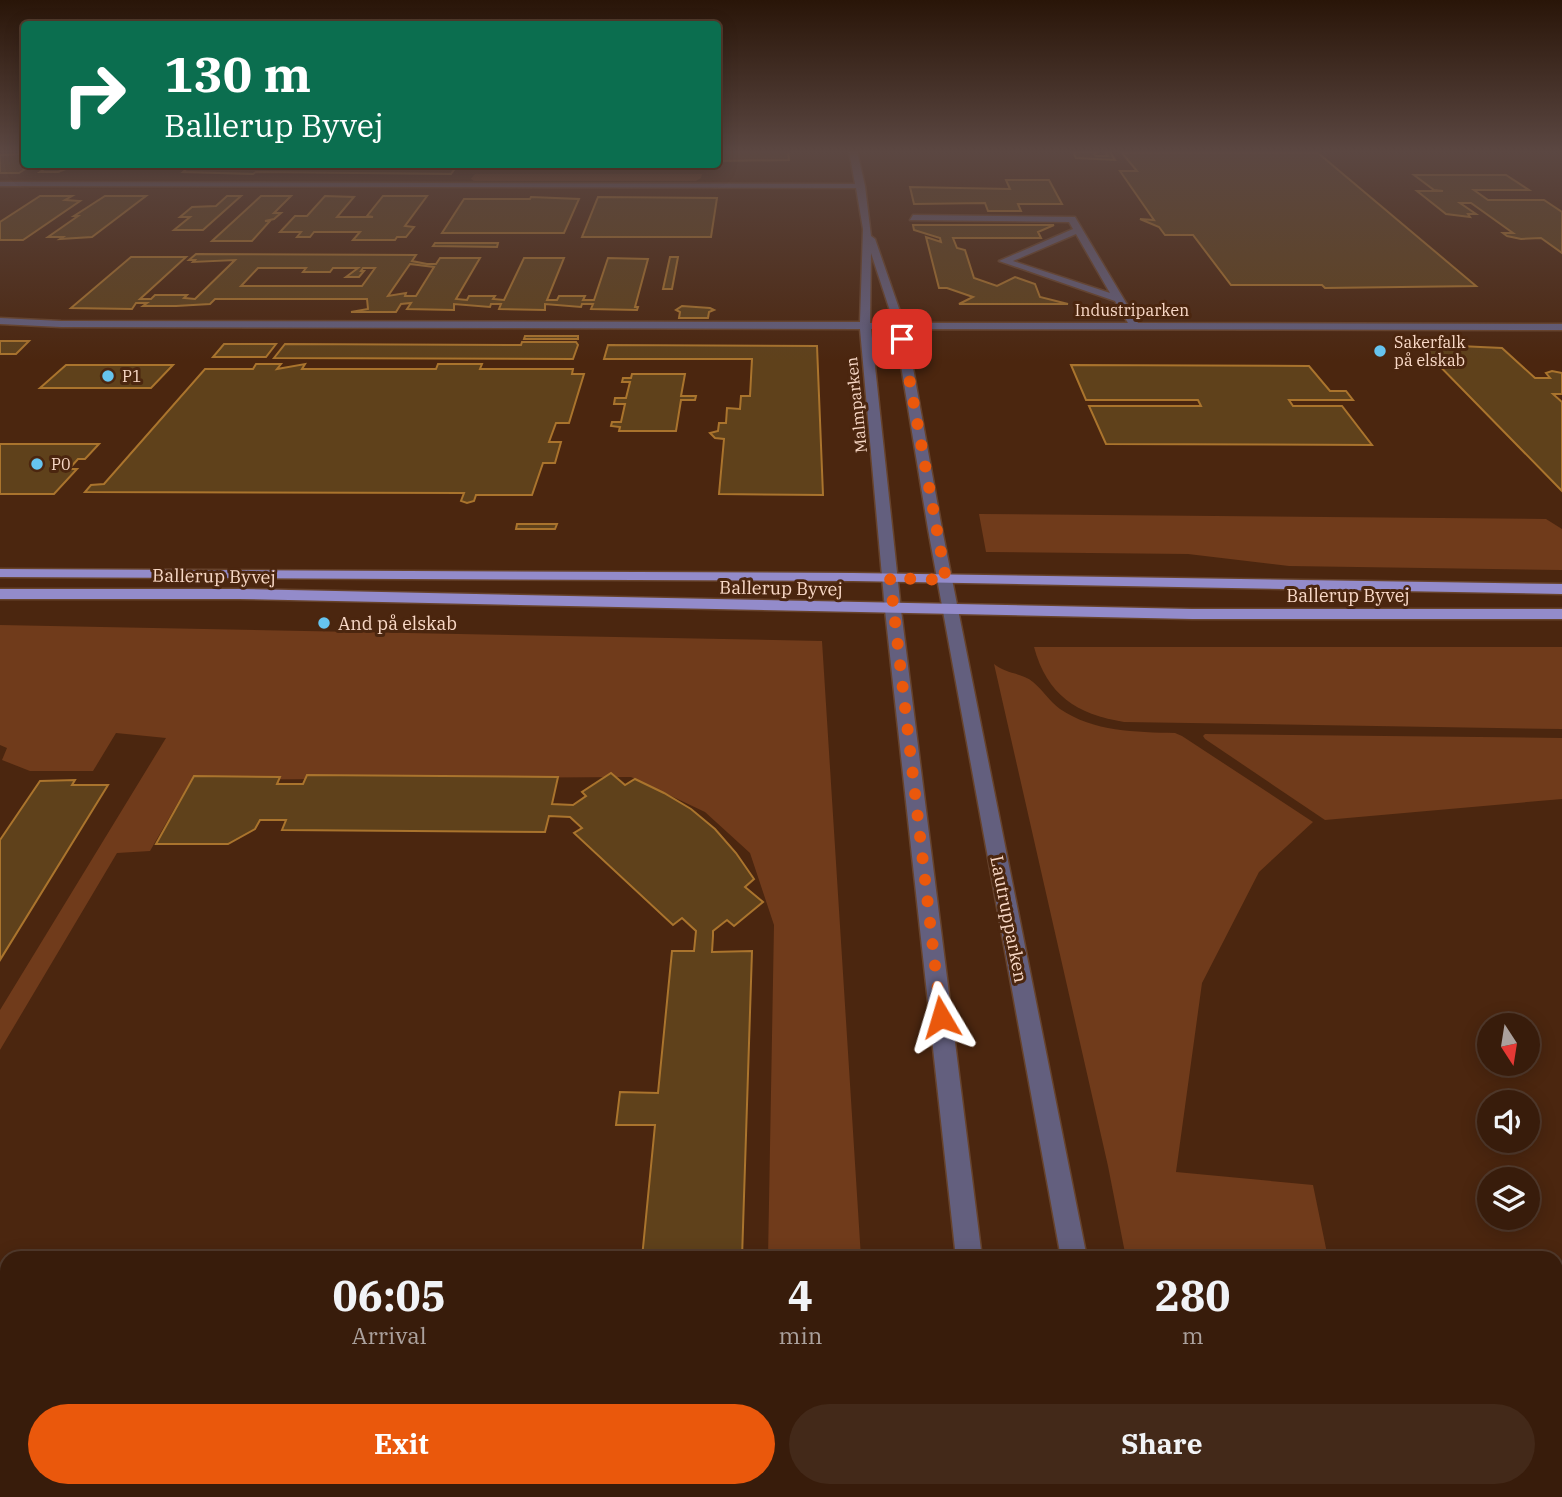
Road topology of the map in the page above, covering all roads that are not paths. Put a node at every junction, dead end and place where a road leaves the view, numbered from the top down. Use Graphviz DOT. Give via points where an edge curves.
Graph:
graph roads {
  1 [pos="866,221"];
  2 [pos="1073,221"];
  3 [pos="867,229"];
  4 [pos="1078,230"];
  5 [pos="1119,299"];
  6 [pos="0,321"];
  7 [pos="865,325"];
  8 [pos="900,325"];
  9 [pos="1135,326"];
  10 [pos="1562,327"];
  11 [pos="0,573"];
  12 [pos="890,578"];
  13 [pos="946,580"];
  14 [pos="1562,589"];
  15 [pos="0,594"];
  16 [pos="893,610"];
  17 [pos="951,611"];
  18 [pos="1562,614"];
  19 [pos="968,1251"];
  20 [pos="1072,1251"];
  1 -- 3 [label="street, Malmparken"];
  2 -- 4 [label="street"];
  3 -- 7 [label="street, Malmparken"];
  3 -- 8 [label="street, Malmparken"];
  4 -- 5 [label="street"];
  4 -- 5 [label="street" via="1004,261"];
  5 -- 9 [label="street"];
  6 -- 7 [label="street, Industriparken"];
  7 -- 8 [label="street, Industriparken"];
  7 -- 12 [label="street, Malmparken"];
  8 -- 9 [label="street, Industriparken"];
  8 -- 13 [label="street, Malmparken"];
  9 -- 10 [label="street, Industriparken"];
  11 -- 12 [label="main road, Ballerup Byvej"];
  12 -- 13 [label="main road, Ballerup Byvej"];
  12 -- 16 [label="street"];
  13 -- 14 [label="main road, Ballerup Byvej"];
  13 -- 17 [label="street, Lautrupparken"];
  15 -- 16 [label="main road, Ballerup Byvej" via="239,594"];
  16 -- 17 [label="main road, Ballerup Byvej"];
  16 -- 19 [label="street"];
  17 -- 18 [label="main road, Ballerup Byvej"];
  17 -- 20 [label="street, Lautrupparken"];
}
